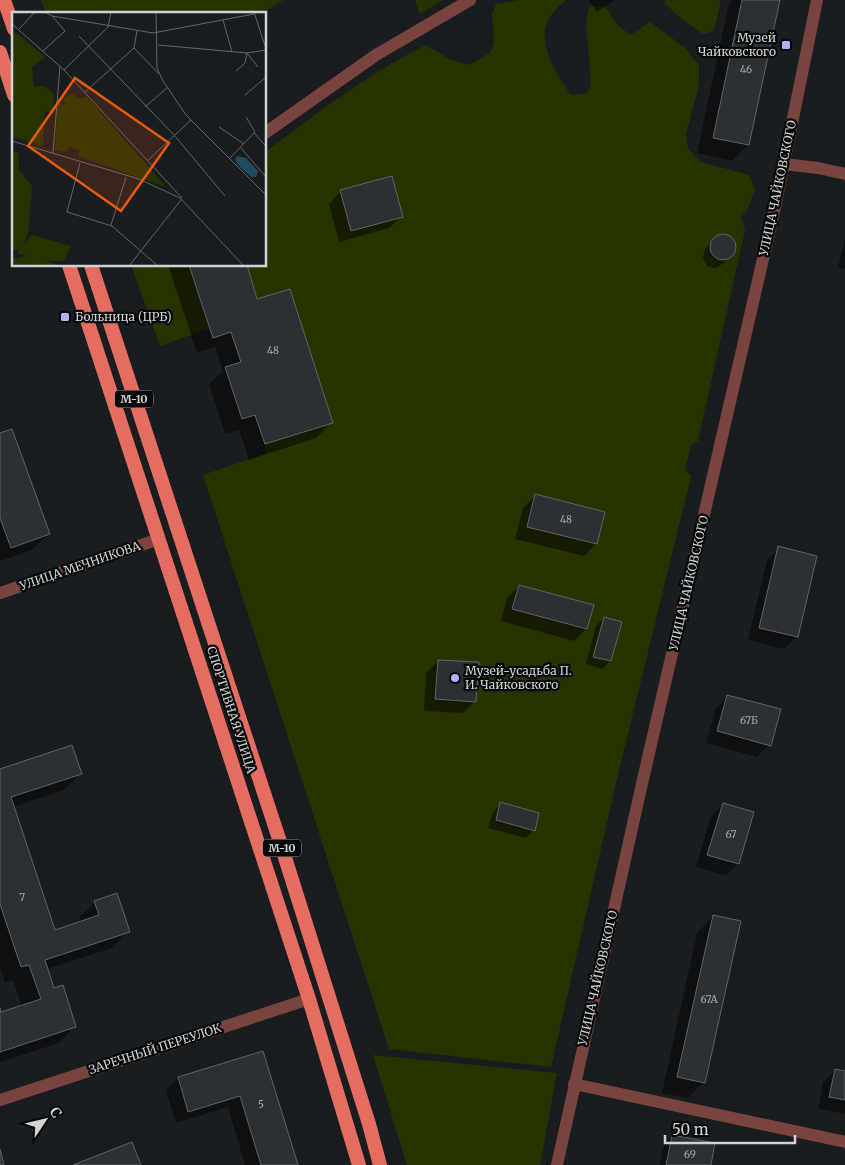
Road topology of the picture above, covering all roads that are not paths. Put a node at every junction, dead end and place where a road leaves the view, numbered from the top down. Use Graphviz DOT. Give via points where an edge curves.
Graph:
graph roads {
  1 [pos="4,0"];
  2 [pos="470,0"];
  3 [pos="817,0"];
  4 [pos="12,23"];
  5 [pos="0,52"];
  6 [pos="12,89"];
  7 [pos="266,132"];
  8 [pos="784,164"];
  9 [pos="845,174"];
  10 [pos="69,266"];
  11 [pos="91,266"];
  12 [pos="159,539"];
  13 [pos="0,593"];
  14 [pos="309,999"];
  15 [pos="574,1084"];
  16 [pos="0,1100"];
  17 [pos="845,1142"];
  18 [pos="360,1165"];
  19 [pos="380,1165"];
  20 [pos="557,1165"];
  1 -- 4 [label="highway"];
  2 -- 7 [label="street" via="376,56"];
  3 -- 8 [label="street, УЛИЦА ЧАЙКОВСКОГО"];
  5 -- 6 [label="highway"];
  8 -- 9 [label="street"];
  8 -- 15 [label="street, УЛИЦА ЧАЙКОВСКОГО"];
  10 -- 12 [label="highway, СПОРТИВНАЯ УЛИЦА / М-10"];
  11 -- 19 [label="highway, СПОРТИВНАЯ УЛИЦА / М-10" via="282,848"];
  12 -- 13 [label="street, УЛИЦА МЕЧНИКОВА"];
  12 -- 14 [label="highway, СПОРТИВНАЯ УЛИЦА / М-10"];
  14 -- 16 [label="street, ЗАРЕЧНЫЙ ПЕРЕУЛОК"];
  14 -- 18 [label="highway, СПОРТИВНАЯ УЛИЦА / М-10"];
  15 -- 17 [label="street"];
  15 -- 20 [label="street, УЛИЦА ЧАЙКОВСКОГО"];
}
